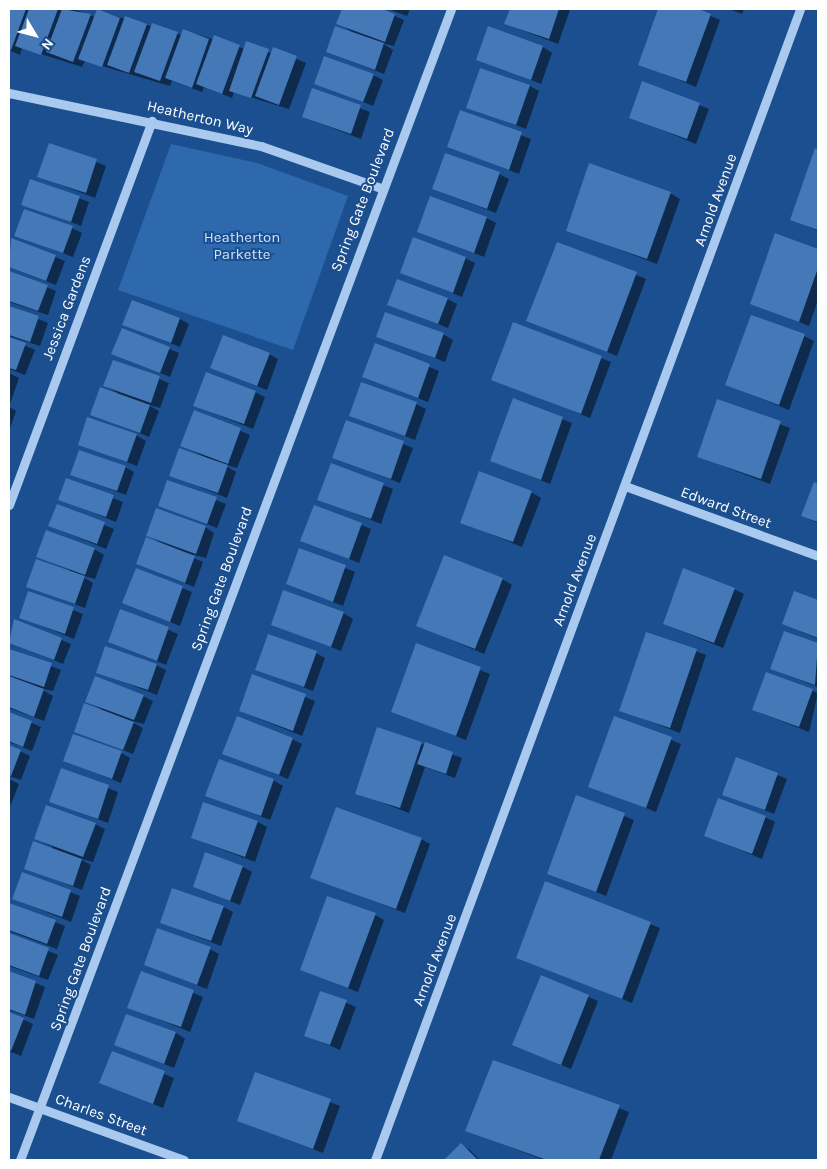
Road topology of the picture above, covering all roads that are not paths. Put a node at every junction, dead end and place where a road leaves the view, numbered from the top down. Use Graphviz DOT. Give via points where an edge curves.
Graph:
graph roads {
  1 [pos="451,9"];
  2 [pos="800,9"];
  3 [pos="9,93"];
  4 [pos="152,121"];
  5 [pos="381,188"];
  6 [pos="625,486"];
  7 [pos="9,505"];
  8 [pos="818,556"];
  9 [pos="9,1096"];
  10 [pos="40,1108"];
  11 [pos="20,1160"];
  12 [pos="184,1160"];
  13 [pos="374,1160"];
  1 -- 5 [label="street, Spring Gate Boulevard"];
  2 -- 6 [label="street, Arnold Avenue"];
  3 -- 4 [label="street, Heatherton Way"];
  4 -- 5 [label="street, Heatherton Way" via="261,146"];
  4 -- 7 [label="street, Jessica Gardens"];
  5 -- 10 [label="street, Spring Gate Boulevard"];
  6 -- 8 [label="street, Edward Street"];
  6 -- 13 [label="street, Arnold Avenue"];
  9 -- 10 [label="street, Charles Street"];
  10 -- 11 [label="street, Spring Gate Boulevard"];
  10 -- 12 [label="street, Charles Street"];
}
